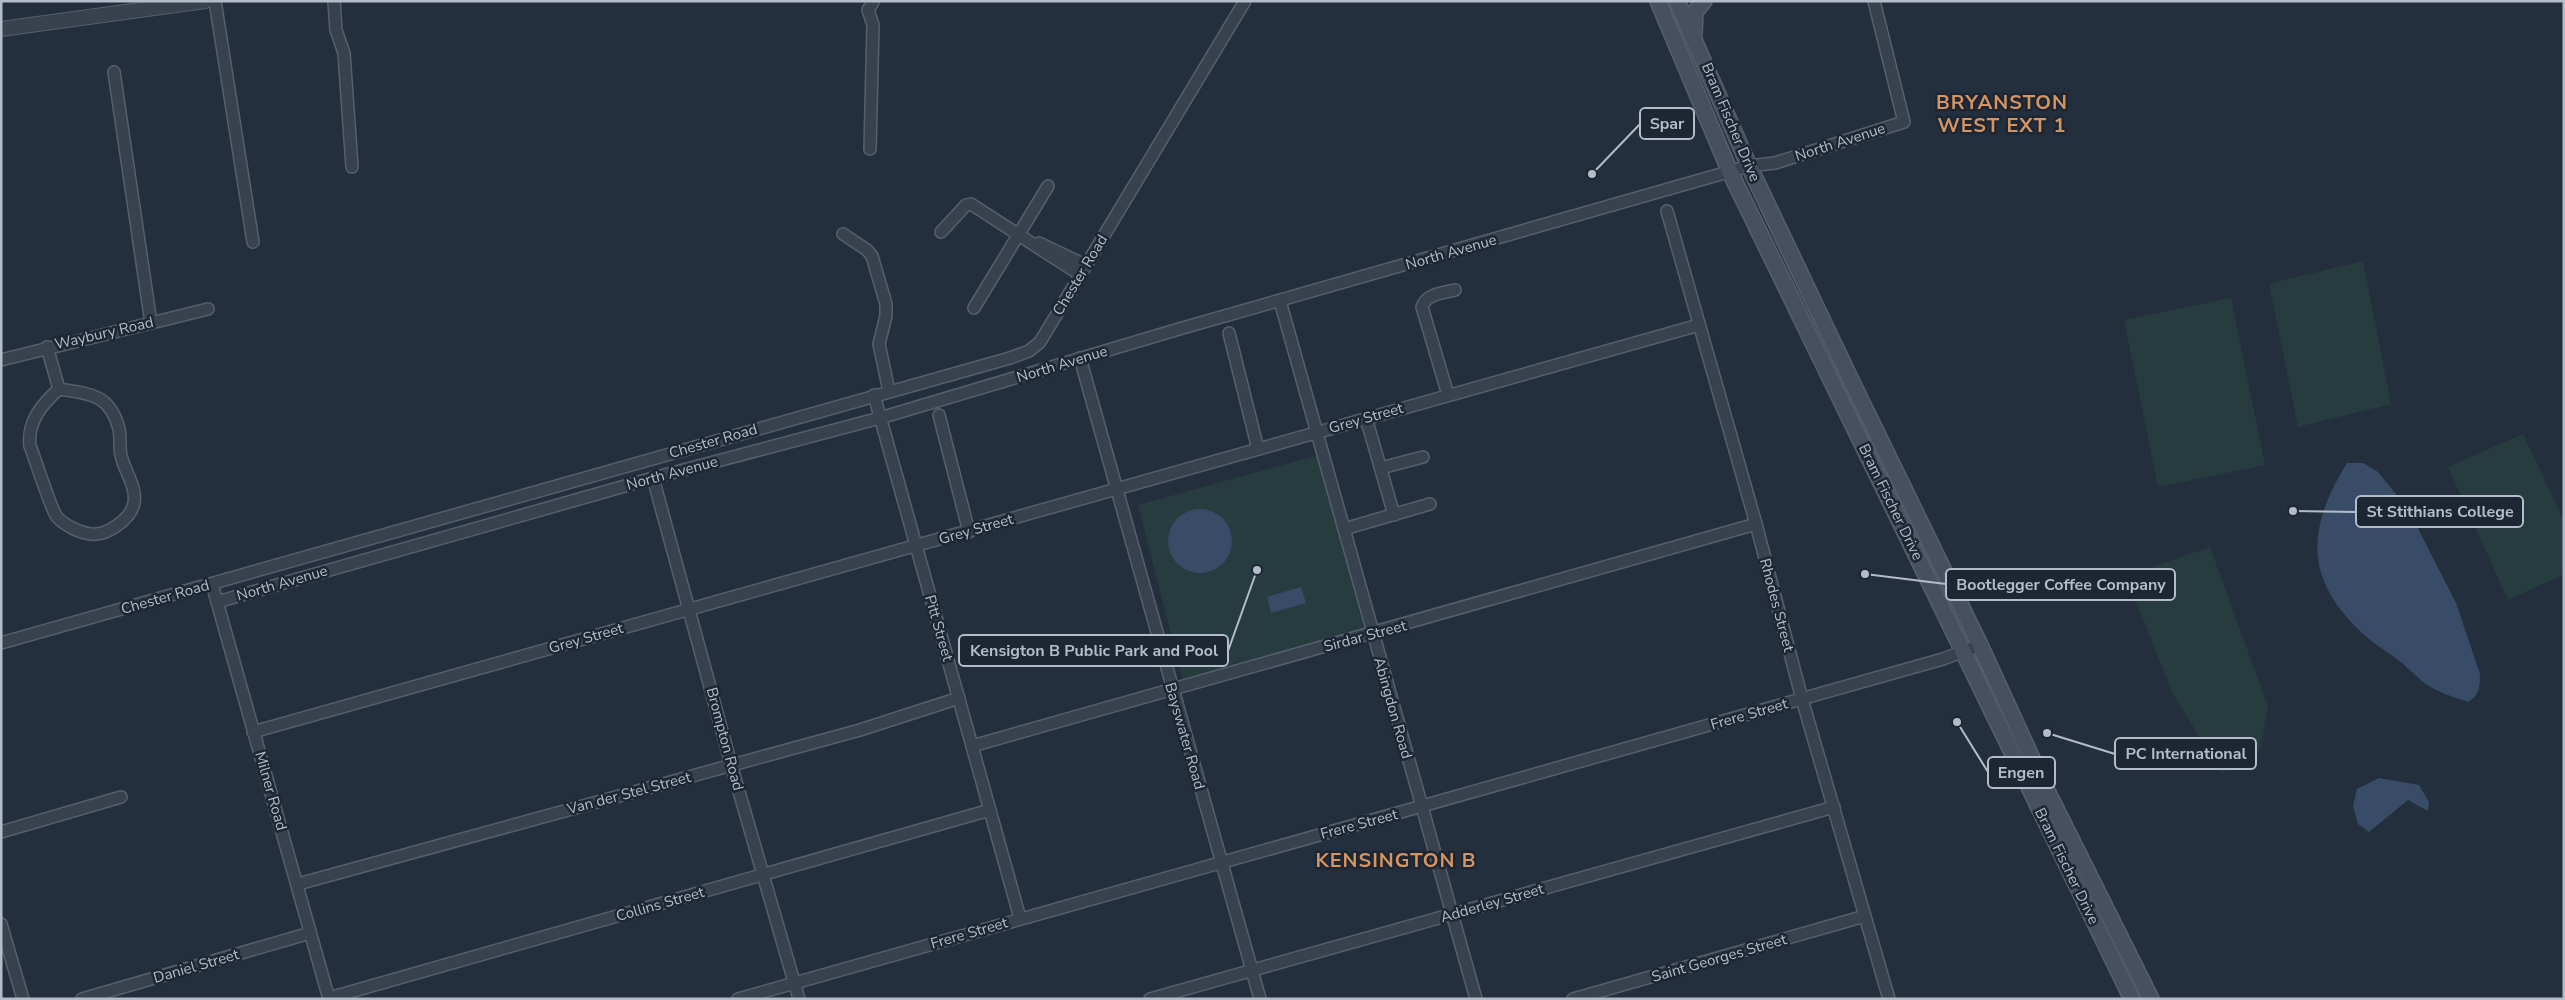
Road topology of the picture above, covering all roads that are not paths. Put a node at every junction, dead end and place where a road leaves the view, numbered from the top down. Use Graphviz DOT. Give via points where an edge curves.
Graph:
graph roads {
  1 [pos="205,1"];
  2 [pos="215,1"];
  3 [pos="334,1"];
  4 [pos="873,1"];
  5 [pos="1244,1"];
  6 [pos="1658,1"];
  7 [pos="1677,1"];
  8 [pos="1704,1"];
  9 [pos="1874,1"];
  10 [pos="1,29"];
  11 [pos="1694,37"];
  12 [pos="114,72"];
  13 [pos="870,149"];
  14 [pos="1749,166"];
  15 [pos="352,167"];
  16 [pos="1730,172"];
  17 [pos="1048,186"];
  18 [pos="1667,211"];
  19 [pos="941,232"];
  20 [pos="843,234"];
  21 [pos="1021,235"];
  22 [pos="253,242"];
  23 [pos="1082,270"];
  24 [pos="1455,290"];
  25 [pos="1280,301"];
  26 [pos="974,308"];
  27 [pos="208,309"];
  28 [pos="150,323"];
  29 [pos="1699,325"];
  30 [pos="1229,333"];
  31 [pos="47,347"];
  32 [pos="1080,358"];
  33 [pos="1,360"];
  34 [pos="59,389"];
  35 [pos="889,391"];
  36 [pos="874,395"];
  37 [pos="1448,396"];
  38 [pos="939,415"];
  39 [pos="880,418"];
  40 [pos="1366,418"];
  41 [pos="1317,432"];
  42 [pos="1258,448"];
  43 [pos="1423,457"];
  44 [pos="1380,468"];
  45 [pos="653,478"];
  46 [pos="1116,488"];
  47 [pos="1430,504"];
  48 [pos="1394,515"];
  49 [pos="1756,524"];
  50 [pos="1344,529"];
  51 [pos="969,532"];
  52 [pos="916,547"];
  53 [pos="212,584"];
  54 [pos="218,602"];
  55 [pos="690,609"];
  56 [pos="1373,634"];
  57 [pos="1,644"];
  58 [pos="1980,645"];
  59 [pos="1964,651"];
  60 [pos="1172,688"];
  61 [pos="959,698"];
  62 [pos="1802,699"];
  63 [pos="253,732"];
  64 [pos="972,746"];
  65 [pos="731,764"];
  66 [pos="122,798"];
  67 [pos="1421,807"];
  68 [pos="1834,807"];
  69 [pos="990,810"];
  70 [pos="1,832"];
  71 [pos="1221,862"];
  72 [pos="764,875"];
  73 [pos="298,884"];
  74 [pos="1454,913"];
  75 [pos="1864,916"];
  76 [pos="1020,918"];
  77 [pos="1,924"];
  78 [pos="310,933"];
  79 [pos="1251,970"];
  80 [pos="795,983"];
  81 [pos="329,998"];
  82 [pos="23,999"];
  83 [pos="82,999"];
  84 [pos="738,999"];
  85 [pos="799,999"];
  86 [pos="1150,999"];
  87 [pos="1260,999"];
  88 [pos="1476,999"];
  89 [pos="1573,999"];
  90 [pos="1889,999"];
  91 [pos="2132,999"];
  92 [pos="2150,999"];
  1 -- 10 [label="street"];
  2 -- 22 [label="street"];
  3 -- 15 [label="street" via="336,30 344,53"];
  4 -- 13 [label="street" via="868,10 873,25"];
  5 -- 23 [label="street, Chester Road"];
  6 -- 16 [label="main road, Bram Fischer Drive"];
  7 -- 11 [label="main road, Bram Fischer Drive"];
  8 -- 11 [label="main road" via="1695,12"];
  9 -- 14 [label="street, North Avenue" via="1904,122 1775,164"];
  11 -- 14 [label="main road, Bram Fischer Drive"];
  12 -- 28 [label="street"];
  14 -- 16 [label="street, North Avenue"];
  14 -- 58 [label="main road, Bram Fischer Drive"];
  16 -- 25 [label="street, North Avenue"];
  16 -- 59 [label="main road, Bram Fischer Drive"];
  17 -- 21 [label="street"];
  18 -- 29 [label="street, Rhodes Street"];
  19 -- 21 [label="street" via="966,205 971,204"];
  20 -- 35 [label="street" via="872,256 886,304 879,344"];
  21 -- 23 [label="street" via="1066,254"];
  21 -- 26 [label="street"];
  23 -- 35 [label="street, Chester Road" via="1040,342 1029,350"];
  24 -- 37 [label="street" via="1429,297 1422,307"];
  25 -- 32 [label="street, North Avenue"];
  25 -- 41 [label="street, Abingdon Road"];
  27 -- 28 [label="street, Waybury Road"];
  28 -- 31 [label="street, Waybury Road"];
  29 -- 37 [label="street, Grey Street"];
  29 -- 49 [label="street, Rhodes Street"];
  30 -- 42 [label="street"];
  31 -- 33 [label="street, Waybury Road"];
  31 -- 34 [label="street"];
  32 -- 39 [label="street, North Avenue"];
  32 -- 46 [label="street, Bayswater Road"];
  34 -- 34 [label="street" via="95,396 106,402 119,429 121,457 132,485 134,501 125,519 101,533 82,532 56,515 30,446 30,433 37,412"];
  35 -- 36 [label="street, Chester Road"];
  36 -- 39 [label="street, Pitt Street"];
  36 -- 53 [label="street, Chester Road"];
  37 -- 40 [label="street, Grey Street"];
  38 -- 51 [label="street"];
  39 -- 45 [label="street, North Avenue"];
  39 -- 52 [label="street, Pitt Street"];
  40 -- 41 [label="street, Grey Street"];
  40 -- 44 [label="street"];
  41 -- 42 [label="street, Grey Street"];
  41 -- 50 [label="street, Abingdon Road"];
  42 -- 46 [label="street, Grey Street"];
  43 -- 44 [label="street"];
  44 -- 48 [label="street"];
  45 -- 54 [label="street, North Avenue"];
  45 -- 55 [label="street, Brompton Road"];
  46 -- 51 [label="street, Grey Street"];
  46 -- 60 [label="street, Bayswater Road"];
  47 -- 48 [label="street"];
  48 -- 50 [label="street"];
  49 -- 56 [label="street, Sirdar Street"];
  49 -- 62 [label="street, Rhodes Street"];
  50 -- 56 [label="street, Abingdon Road"];
  51 -- 52 [label="street, Grey Street"];
  52 -- 55 [label="street, Grey Street"];
  52 -- 61 [label="street, Pitt Street"];
  53 -- 54 [label="street, Milner Road"];
  53 -- 57 [label="street, Chester Road"];
  54 -- 63 [label="street, Milner Road"];
  55 -- 63 [label="street, Grey Street"];
  55 -- 65 [label="street, Brompton Road"];
  56 -- 60 [label="street, Sirdar Street"];
  56 -- 67 [label="street, Abingdon Road"];
  58 -- 59 [label="street, Frere Street"];
  58 -- 92 [label="main road, Bram Fischer Drive" via="2046,789"];
  59 -- 62 [label="street, Frere Street"];
  59 -- 91 [label="main road, Bram Fischer Drive"];
  60 -- 64 [label="street, Sirdar Street"];
  60 -- 71 [label="street, Bayswater Road"];
  61 -- 64 [label="street, Pitt Street"];
  61 -- 65 [label="street, Van der Stel Street" via="860,730"];
  62 -- 67 [label="street, Frere Street"];
  62 -- 68 [label="street, Rhodes Street"];
  63 -- 73 [label="street, Milner Road"];
  64 -- 69 [label="street, Pitt Street"];
  65 -- 72 [label="street, Brompton Road"];
  65 -- 73 [label="street, Van der Stel Street"];
  66 -- 70 [label="street"];
  67 -- 71 [label="street, Frere Street"];
  67 -- 74 [label="street, Abingdon Road"];
  68 -- 74 [label="street, Adderley Street"];
  68 -- 75 [label="street, Rhodes Street"];
  69 -- 72 [label="street, Collins Street"];
  69 -- 76 [label="street, Pitt Street"];
  71 -- 76 [label="street, Frere Street"];
  71 -- 79 [label="street, Bayswater Road"];
  72 -- 80 [label="street, Brompton Road"];
  72 -- 81 [label="street, Collins Street"];
  73 -- 78 [label="street, Milner Road"];
  74 -- 79 [label="street, Adderley Street"];
  74 -- 88 [label="street, Abingdon Road"];
  75 -- 89 [label="street, Saint Georges Street"];
  75 -- 90 [label="street, Rhodes Street"];
  76 -- 80 [label="street, Frere Street"];
  77 -- 82 [label="street"];
  78 -- 81 [label="street, Milner Road"];
  78 -- 83 [label="street, Daniel Street"];
  79 -- 86 [label="street, Adderley Street"];
  79 -- 87 [label="street, Bayswater Road"];
  80 -- 84 [label="street, Frere Street"];
  80 -- 85 [label="street, Brompton Road"];
}
